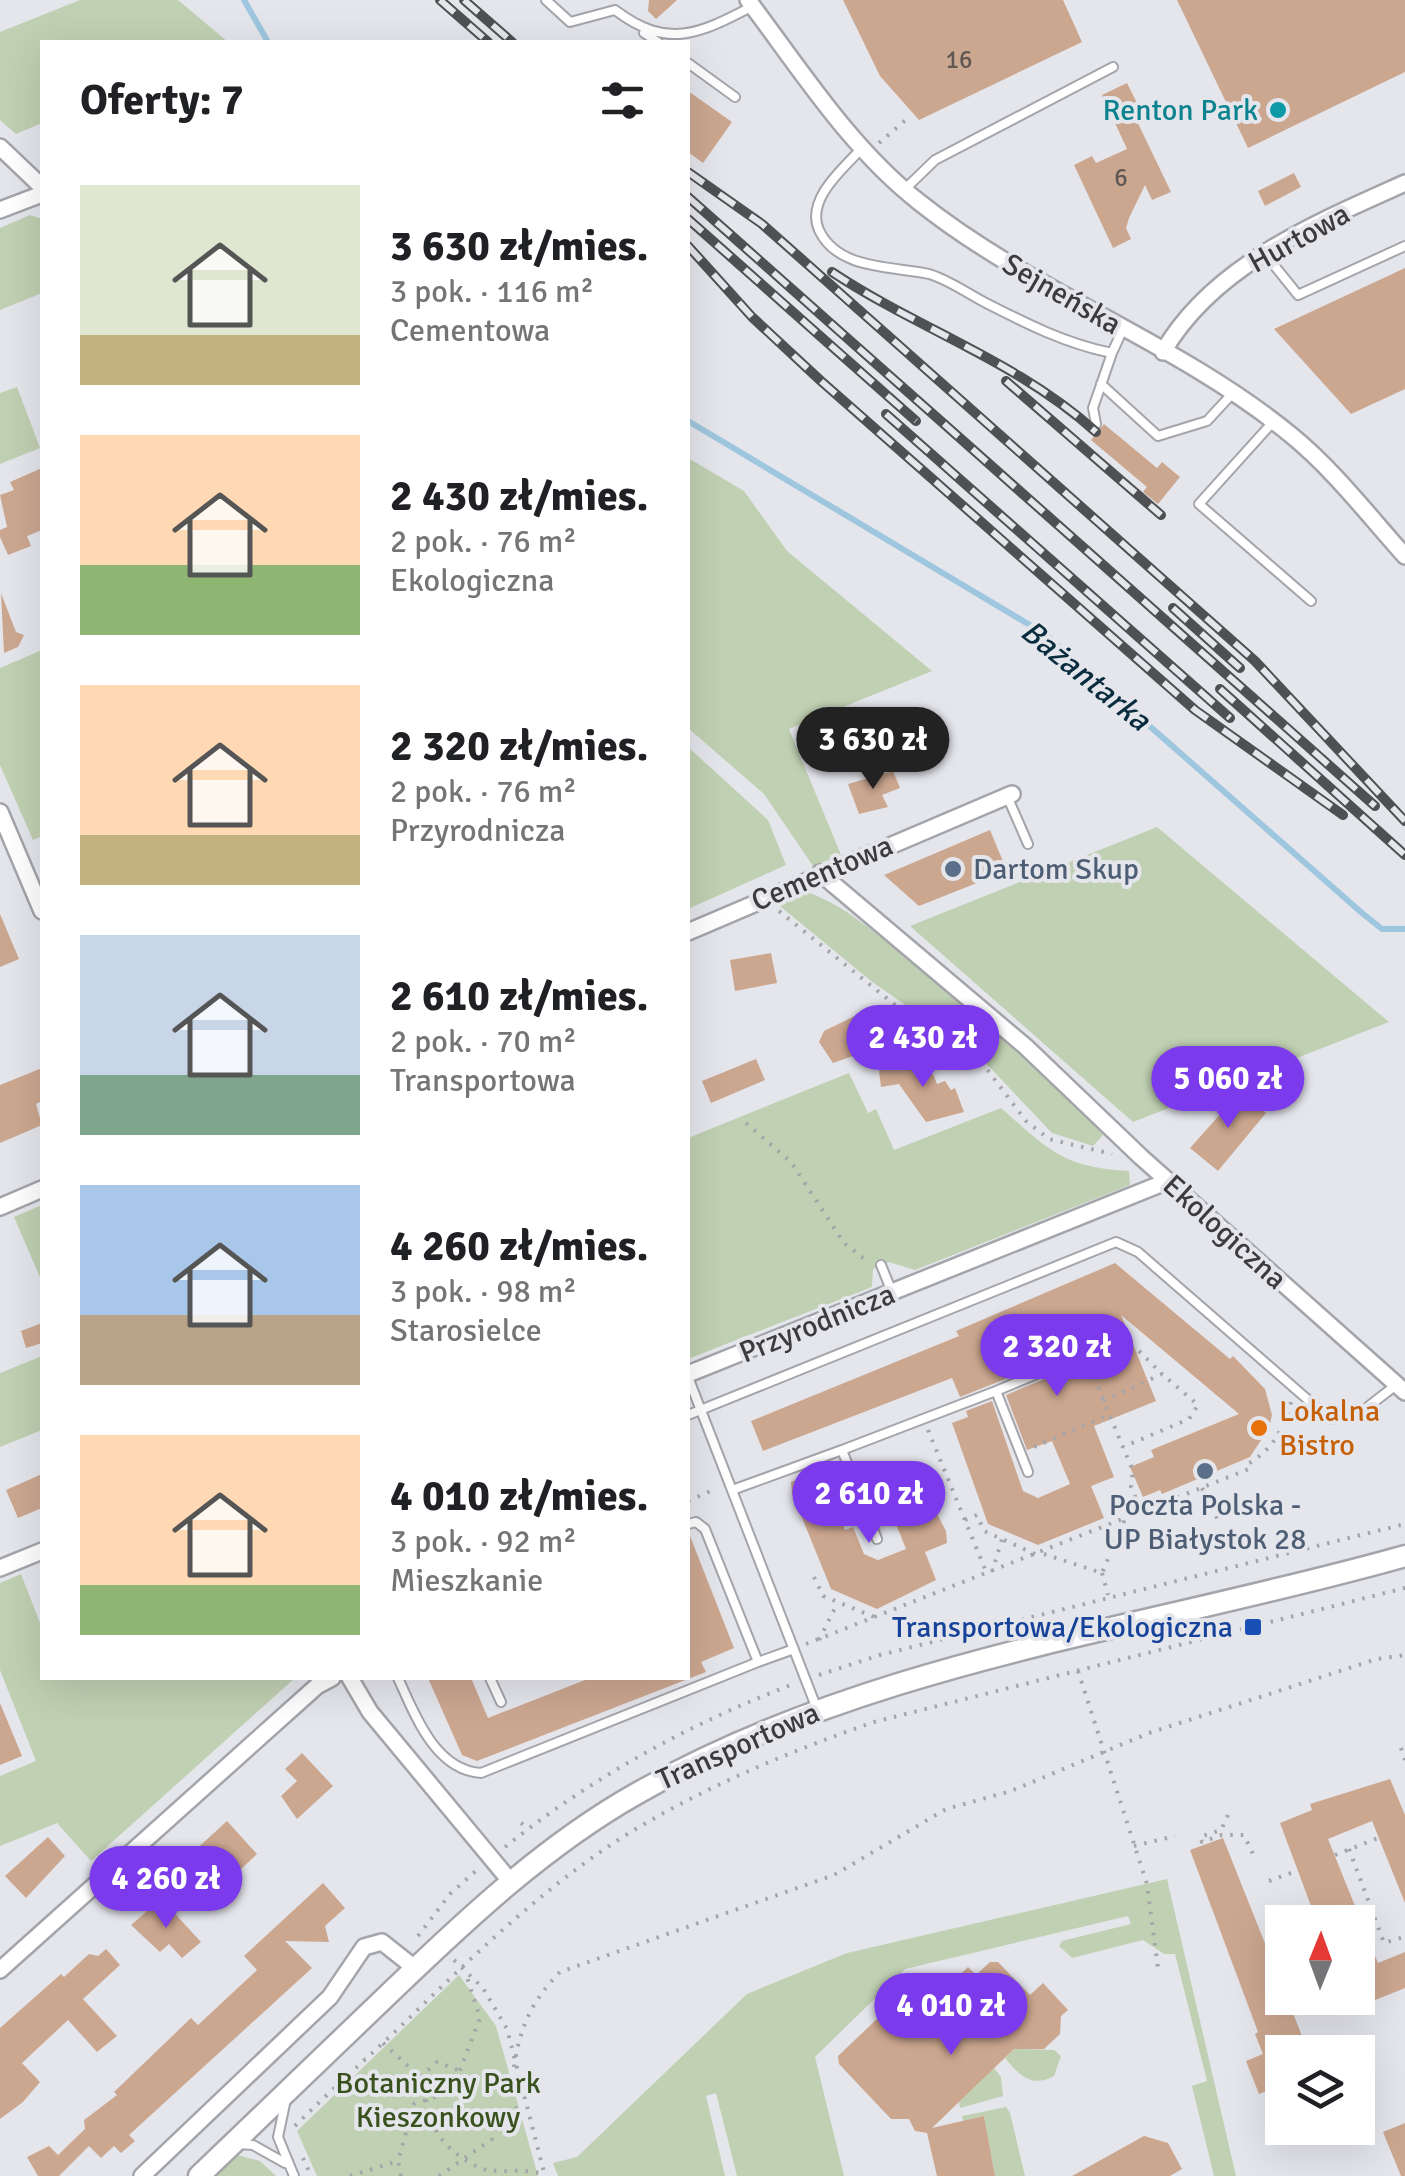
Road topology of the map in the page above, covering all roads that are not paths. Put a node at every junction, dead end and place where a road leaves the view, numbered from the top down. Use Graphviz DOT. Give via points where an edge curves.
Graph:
graph roads {
  1 [pos="546,0"];
  2 [pos="606,0"];
  3 [pos="750,3"];
  4 [pos="615,10"];
  5 [pos="641,30"];
  6 [pos="655,40"];
  7 [pos="690,64"];
  8 [pos="1114,67"];
  9 [pos="735,97"];
  10 [pos="0,147"];
  11 [pos="865,150"];
  12 [pos="40,188"];
  13 [pos="1403,188"];
  14 [pos="904,189"];
  15 [pos="40,191"];
  16 [pos="0,210"];
  17 [pos="1405,246"];
  18 [pos="1264,253"];
  19 [pos="1123,329"];
  20 [pos="1112,352"];
  21 [pos="1164,352"];
  22 [pos="1101,384"];
  23 [pos="1232,394"];
  24 [pos="1273,422"];
  25 [pos="1096,424"];
  26 [pos="1405,556"];
  27 [pos="1311,601"];
  28 [pos="1010,795"];
  29 [pos="0,812"];
  30 [pos="1028,844"];
  31 [pos="820,874"];
  32 [pos="40,906"];
  33 [pos="690,931"];
  34 [pos="1168,1181"];
  35 [pos="40,1190"];
  36 [pos="0,1206"];
  37 [pos="881,1266"];
  38 [pos="892,1292"];
  39 [pos="1104,1346"];
  40 [pos="690,1374"];
  41 [pos="690,1380"];
  42 [pos="1400,1388"];
  43 [pos="996,1391"];
  44 [pos="701,1410"];
  45 [pos="690,1414"];
  46 [pos="842,1450"];
  47 [pos="1028,1472"];
  48 [pos="733,1486"];
  49 [pos="690,1524"];
  50 [pos="877,1539"];
  51 [pos="40,1552"];
  52 [pos="1405,1556"];
  53 [pos="0,1568"];
  54 [pos="794,1648"];
  55 [pos="758,1662"];
  56 [pos="328,1680"];
  57 [pos="351,1680"];
  58 [pos="399,1680"];
  59 [pos="491,1680"];
  60 [pos="500,1702"];
  61 [pos="817,1709"];
  62 [pos="511,1882"];
  63 [pos="408,1962"];
  64 [pos="0,1970"];
  65 [pos="288,2090"];
  66 [pos="232,2144"];
  67 [pos="288,2165"];
  68 [pos="142,2176"];
  69 [pos="199,2176"];
  70 [pos="294,2176"];
  1 -- 4 [label="lane" via="570,22"];
  2 -- 4 [label="lane"];
  3 -- 5 [label="lane" via="703,31"];
  3 -- 11 [label="street, Sejneńska"];
  4 -- 5 [label="lane"];
  5 -- 6 [label="lane"];
  7 -- 9 [label="lane"];
  8 -- 14 [label="lane" via="935,160"];
  10 -- 12 [label="street"];
  11 -- 14 [label="street, Sejneńska"];
  11 -- 20 [label="lane" via="816,208 819,230 829,242 865,267 931,274 1034,328"];
  13 -- 18 [label="street, Hurtowa"];
  14 -- 19 [label="street, Sejneńska" via="985,250"];
  15 -- 16 [label="street"];
  17 -- 18 [label="lane" via="1298,294"];
  18 -- 21 [label="street, Hurtowa" via="1211,296"];
  19 -- 20 [label="lane"];
  19 -- 21 [label="street, Sejneńska"];
  20 -- 22 [label="lane"];
  21 -- 23 [label="street, Sejneńska"];
  22 -- 23 [label="lane" via="1158,436 1207,421"];
  22 -- 25 [label="lane"];
  23 -- 24 [label="street, Sejneńska"];
  24 -- 26 [label="street, Sejneńska"];
  24 -- 27 [label="lane" via="1199,504"];
  28 -- 30 [label="lane"];
  28 -- 31 [label="street, Cementowa"];
  29 -- 32 [label="street"];
  31 -- 33 [label="street, Cementowa"];
  31 -- 34 [label="street, Ekologiczna" via="1026,1047"];
  34 -- 38 [label="street, Przyrodnicza"];
  34 -- 42 [label="street, Ekologiczna"];
  35 -- 36 [label="street"];
  37 -- 38 [label="lane"];
  38 -- 40 [label="street, Przyrodnicza"];
  39 -- 43 [label="lane"];
  41 -- 44 [label="lane"];
  42 -- 44 [label="lane" via="1360,1413 1330,1419 1138,1252 1116,1242"];
  43 -- 46 [label="lane"];
  43 -- 47 [label="lane"];
  44 -- 45 [label="lane"];
  44 -- 48 [label="lane"];
  46 -- 48 [label="lane"];
  46 -- 50 [label="lane"];
  48 -- 54 [label="lane"];
  49 -- 55 [label="lane" via="705,1530"];
  51 -- 53 [label="street"];
  52 -- 61 [label="street, Transportowa" via="897,1683"];
  54 -- 55 [label="lane"];
  54 -- 61 [label="lane"];
  55 -- 58 [label="lane" via="481,1773 455,1768 420,1727"];
  56 -- 64 [label="street"];
  57 -- 62 [label="street" via="370,1712"];
  59 -- 60 [label="lane"];
  61 -- 62 [label="street, Transportowa" via="632,1796"];
  62 -- 63 [label="street, Transportowa" via="441,1944"];
  63 -- 65 [label="street, Transportowa"];
  63 -- 68 [label="street" via="382,1942 364,1947 330,1997"];
  65 -- 66 [label="street, Transportowa"];
  65 -- 67 [label="lane" via="278,2136"];
  66 -- 67 [label="lane" via="253,2145"];
  66 -- 69 [label="street, Transportowa"];
  67 -- 70 [label="lane"];
}
